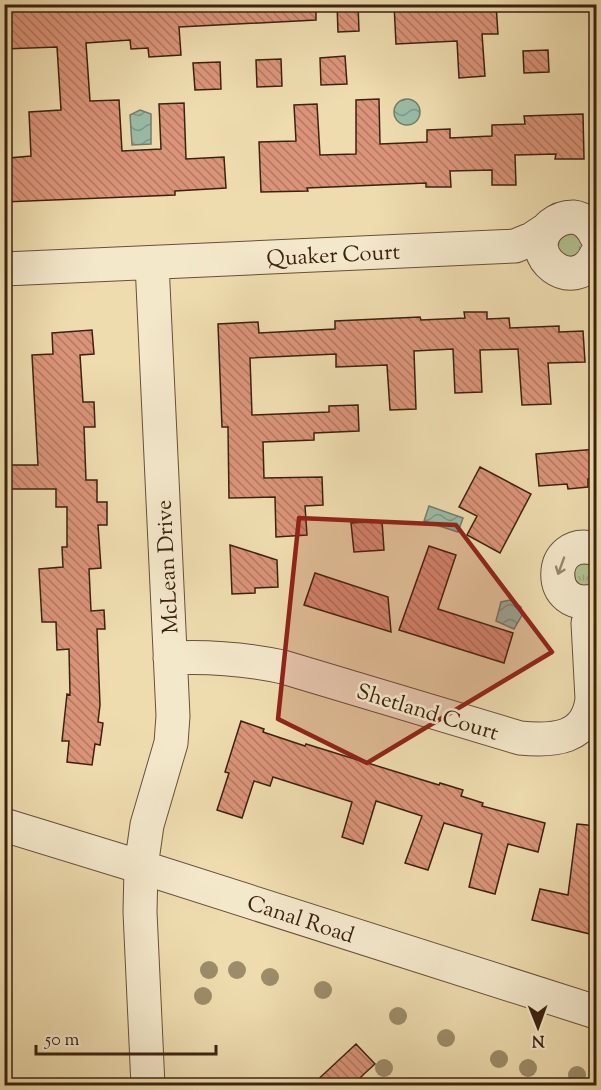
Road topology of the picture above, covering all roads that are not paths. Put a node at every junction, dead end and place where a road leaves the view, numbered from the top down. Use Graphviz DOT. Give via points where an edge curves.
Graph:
graph roads {
  1 [pos="547,229"];
  2 [pos="597,237"];
  3 [pos="515,246"];
  4 [pos="597,255"];
  5 [pos="547,262"];
  6 [pos="152,263"];
  7 [pos="4,269"];
  8 [pos="597,549"];
  9 [pos="588,607"];
  10 [pos="170,658"];
  11 [pos="4,825"];
  12 [pos="141,867"];
  13 [pos="597,1012"];
  14 [pos="148,1086"];
  1 -- 2 [label="street, Quaker Court" via="563,218 573,217 591,226"];
  1 -- 3 [label="street, Quaker Court"];
  1 -- 5 [label="street" via="542,245"];
  3 -- 5 [label="street, Quaker Court"];
  3 -- 6 [label="street, Quaker Court"];
  4 -- 5 [label="street, Quaker Court" via="586,268 570,273"];
  6 -- 7 [label="street, Quaker Court"];
  6 -- 10 [label="street, McLean Drive"];
  8 -- 9 [label="street, Shetland Court, one-way" via="586,546 568,552 558,567 557,576 564,592"];
  9 -- 10 [label="street, Shetland Court" via="591,710 579,728 554,739 520,738 283,667 217,657"];
  10 -- 12 [label="street, McLean Drive" via="171,743 147,825"];
  11 -- 12 [label="street, Canal Road"];
  12 -- 13 [label="street, Canal Road"];
  12 -- 14 [label="street, McLean Drive"];
}
